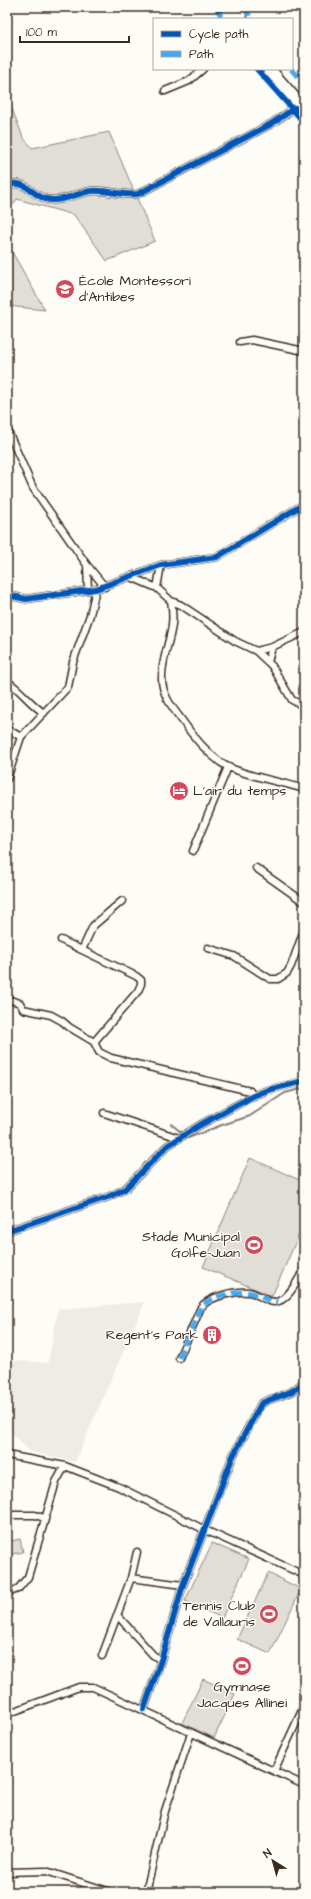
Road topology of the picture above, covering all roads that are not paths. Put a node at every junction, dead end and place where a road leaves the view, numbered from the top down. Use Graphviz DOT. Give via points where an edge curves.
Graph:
graph roads {
  1 [pos="220,7"];
  2 [pos="228,7"];
  3 [pos="237,7"];
  4 [pos="225,18"];
  5 [pos="233,18"];
  6 [pos="242,18"];
  7 [pos="203,70"];
  8 [pos="262,70"];
  9 [pos="271,70"];
  10 [pos="280,70"];
  11 [pos="165,91"];
  12 [pos="304,98"];
  13 [pos="300,108"];
  14 [pos="304,112"];
  15 [pos="7,185"];
  16 [pos="240,342"];
  17 [pos="304,351"];
  18 [pos="7,429"];
  19 [pos="304,504"];
  20 [pos="87,565"];
  21 [pos="161,565"];
  22 [pos="131,577"];
  23 [pos="105,587"];
  24 [pos="157,588"];
  25 [pos="96,589"];
  26 [pos="88,590"];
  27 [pos="7,595"];
  28 [pos="171,600"];
  29 [pos="304,632"];
  30 [pos="272,647"];
  31 [pos="256,651"];
  32 [pos="268,662"];
  33 [pos="7,681"];
  34 [pos="304,703"];
  35 [pos="44,713"];
  36 [pos="7,728"];
  37 [pos="21,737"];
  38 [pos="228,766"];
  39 [pos="7,779"];
  40 [pos="304,789"];
  41 [pos="193,851"];
  42 [pos="256,868"];
  43 [pos="122,901"];
  44 [pos="304,902"];
  45 [pos="304,930"];
  46 [pos="60,940"];
  47 [pos="208,948"];
  48 [pos="82,950"];
  49 [pos="7,999"];
  50 [pos="94,1042"];
  51 [pos="304,1081"];
  52 [pos="253,1096"];
  53 [pos="104,1113"];
  54 [pos="179,1138"];
  55 [pos="7,1231"];
  56 [pos="304,1270"];
  57 [pos="179,1358"];
  58 [pos="304,1379"];
  59 [pos="7,1455"];
  60 [pos="65,1466"];
  61 [pos="7,1515"];
  62 [pos="44,1518"];
  63 [pos="205,1530"];
  64 [pos="137,1552"];
  65 [pos="304,1575"];
  66 [pos="130,1578"];
  67 [pos="183,1585"];
  68 [pos="7,1593"];
  69 [pos="118,1614"];
  70 [pos="102,1656"];
  71 [pos="161,1660"];
  72 [pos="304,1706"];
  73 [pos="144,1709"];
  74 [pos="7,1714"];
  75 [pos="191,1733"];
  76 [pos="274,1771"];
  77 [pos="304,1785"];
  78 [pos="7,1872"];
  79 [pos="111,1892"];
  80 [pos="146,1892"];
  1 -- 4 [label="street"];
  2 -- 5 [label="main road"];
  3 -- 6 [label="main road"];
  7 -- 11 [label="street" via="188,81"];
  8 -- 13 [label="street"];
  9 -- 13 [label="main road"];
  10 -- 12 [label="main road"];
  13 -- 14 [label="street"];
  13 -- 15 [label="street" via="138,194 92,191 55,200 45,199 28,187 13,183"];
  16 -- 17 [label="street" via="252,340"];
  18 -- 20 [label="street" via="33,488"];
  19 -- 21 [label="street" via="217,557"];
  20 -- 23 [label="street"];
  20 -- 26 [label="street"];
  21 -- 22 [label="street"];
  21 -- 24 [label="street"];
  22 -- 23 [label="street"];
  22 -- 24 [label="street"];
  23 -- 25 [label="street"];
  24 -- 28 [label="street"];
  25 -- 26 [label="street"];
  25 -- 35 [label="street" via="90,615 73,662 68,687"];
  26 -- 27 [label="street" via="26,599"];
  28 -- 31 [label="street" via="235,641"];
  28 -- 38 [label="street" via="172,628 162,675 162,688 171,706 204,748"];
  29 -- 30 [label="street"];
  30 -- 31 [label="street"];
  30 -- 32 [label="street"];
  31 -- 32 [label="street"];
  32 -- 34 [label="street" via="292,700"];
  33 -- 35 [label="street" via="35,708"];
  35 -- 37 [label="street"];
  36 -- 37 [label="street"];
  37 -- 39 [label="street"];
  38 -- 40 [label="street"];
  38 -- 41 [label="street"];
  42 -- 44 [label="street"];
  43 -- 48 [label="street" via="93,926"];
  45 -- 47 [label="street" via="291,966 287,973 278,979 270,979 234,956"];
  46 -- 48 [label="street"];
  48 -- 50 [label="street" via="141,980 138,991"];
  49 -- 50 [label="street" via="20,1003 23,1009 50,1015"];
  50 -- 52 [label="street" via="99,1052 111,1058 250,1091"];
  51 -- 52 [label="street"];
  52 -- 54 [label="street"];
  53 -- 54 [label="street"];
  54 -- 55 [label="street" via="167,1146 125,1189 108,1198"];
  56 -- 57 [label="street" via="284,1298 278,1302 242,1292 206,1301"];
  58 -- 63 [label="street" via="293,1391 266,1400 257,1409 233,1456"];
  59 -- 60 [label="street"];
  60 -- 62 [label="street" via="56,1482"];
  60 -- 63 [label="street" via="119,1487"];
  61 -- 62 [label="street" via="34,1515"];
  62 -- 68 [label="street" via="28,1577 18,1589"];
  63 -- 65 [label="street"];
  63 -- 67 [label="street"];
  64 -- 66 [label="street"];
  66 -- 67 [label="street"];
  66 -- 69 [label="street"];
  67 -- 71 [label="street"];
  69 -- 70 [label="street"];
  69 -- 71 [label="street" via="153,1655"];
  71 -- 73 [label="street"];
  72 -- 76 [label="street"];
  73 -- 74 [label="street" via="93,1687 79,1687"];
  73 -- 75 [label="street"];
  75 -- 76 [label="street"];
  75 -- 80 [label="street" via="164,1811"];
  76 -- 77 [label="street"];
  78 -- 79 [label="street" via="46,1871"];
}
